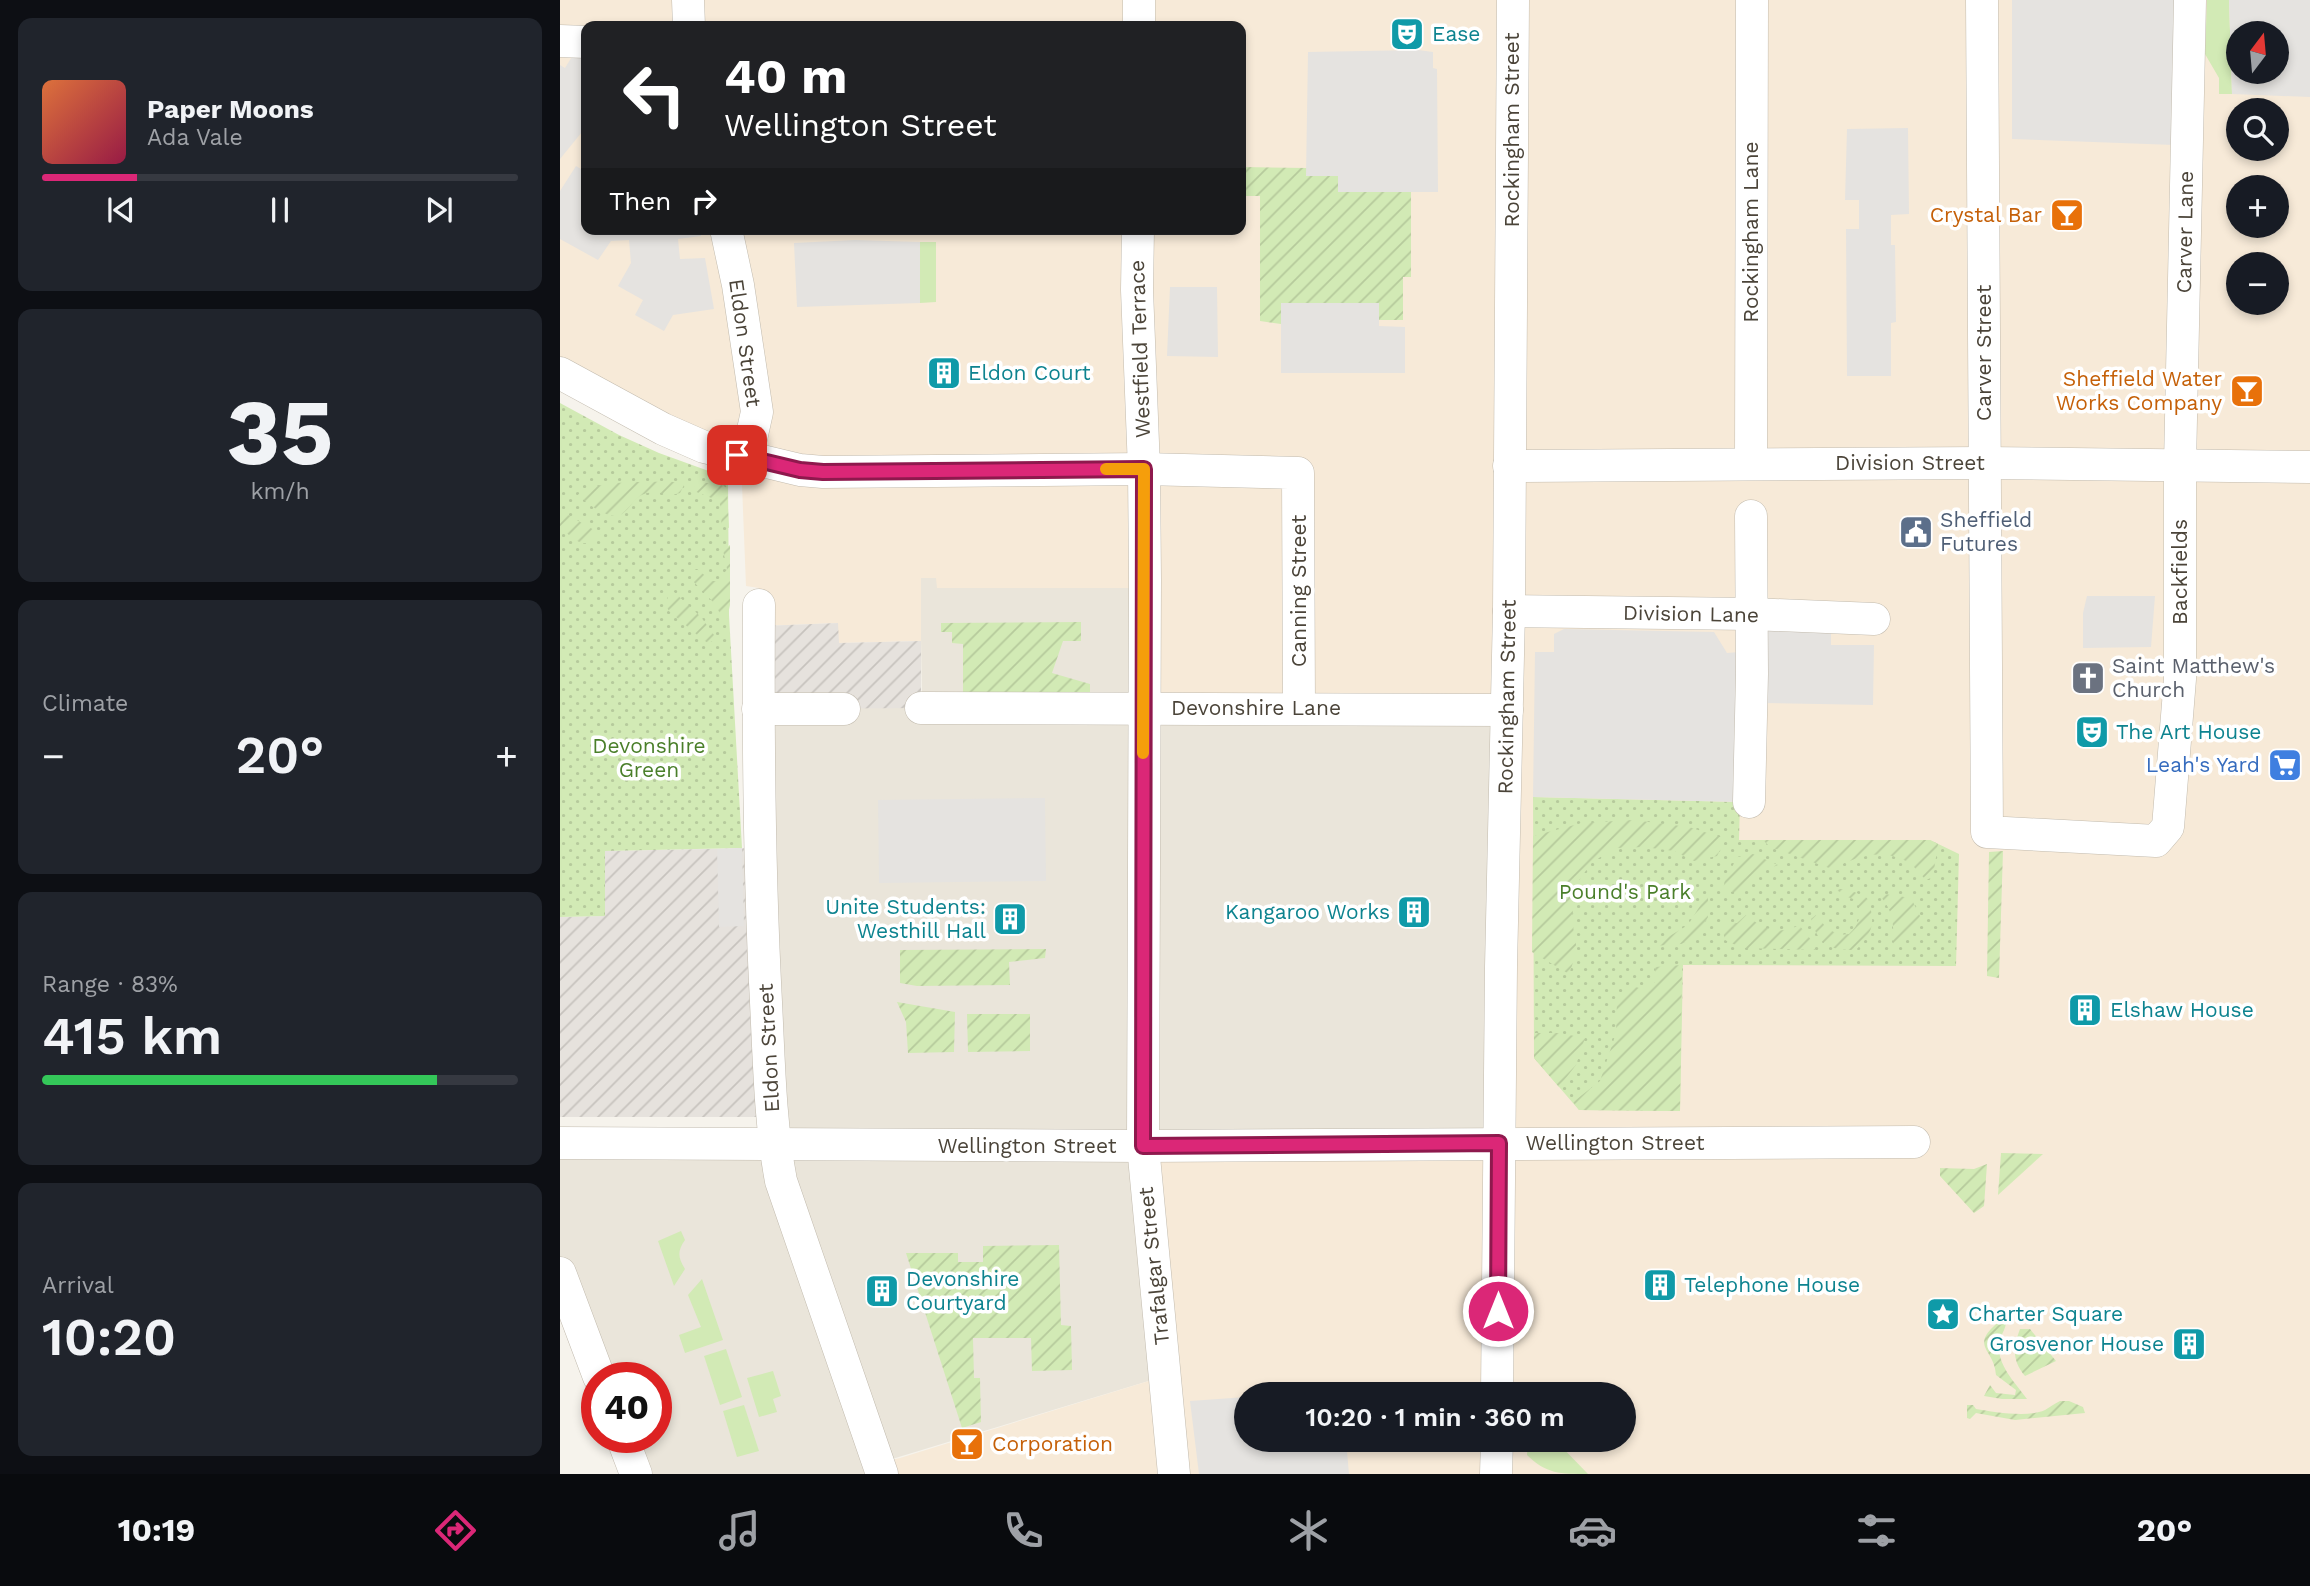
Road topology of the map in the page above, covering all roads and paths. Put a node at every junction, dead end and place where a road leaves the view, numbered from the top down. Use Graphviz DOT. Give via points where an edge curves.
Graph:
graph roads {
  1 [pos="688,0"];
  2 [pos="1139,0"];
  3 [pos="1513,0"];
  4 [pos="1752,0"];
  5 [pos="1982,0"];
  6 [pos="2190,0"];
  7 [pos="689,21"];
  8 [pos="1139,21"];
  9 [pos="560,41"];
  10 [pos="581,42"];
  11 [pos="727,235"];
  12 [pos="1138,235"];
  13 [pos="560,373"];
  14 [pos="747,457"];
  15 [pos="1984,463"];
  16 [pos="1751,464"];
  17 [pos="2180,465"];
  18 [pos="1509,466"];
  19 [pos="2310,467"];
  20 [pos="1144,469"];
  21 [pos="1751,516"];
  22 [pos="759,605"];
  23 [pos="1509,611"];
  24 [pos="1752,614"];
  25 [pos="1874,619"];
  26 [pos="1143,707"];
  27 [pos="921,708"];
  28 [pos="1299,708"];
  29 [pos="758,709"];
  30 [pos="844,709"];
  31 [pos="1507,710"];
  32 [pos="1749,802"];
  33 [pos="1987,832"];
  34 [pos="1914,1142"];
  35 [pos="560,1143"];
  36 [pos="1499,1143"];
  37 [pos="774,1145"];
  38 [pos="1143,1146"];
  39 [pos="560,1273"];
  40 [pos="593,1362"];
  41 [pos="1497,1382"];
  42 [pos="1497,1452"];
  43 [pos="628,1453"];
  44 [pos="636,1474"];
  45 [pos="882,1474"];
  46 [pos="1174,1474"];
  47 [pos="1496,1474"];
  1 -- 7 [label="street"];
  2 -- 8 [label="street"];
  3 -- 18 [label="street, Rockingham Street"];
  4 -- 16 [label="street, Rockingham Lane"];
  5 -- 15 [label="street, Carver Street"];
  6 -- 17 [label="street, Carver Lane"];
  9 -- 10 [label="street"];
  11 -- 14 [label="street, Eldon Street" via="757,412"];
  12 -- 20 [label="street, Westfield Terrace"];
  13 -- 14 [label="street" via="687,440"];
  14 -- 20 [label="street" via="823,472"];
  15 -- 16 [label="street, Division Street"];
  15 -- 17 [label="street, Division Street"];
  15 -- 33 [label="street, Carver Street"];
  16 -- 18 [label="street, Division Street"];
  17 -- 19 [label="street, Division Street"];
  17 -- 33 [label="street, Backfields" via="2180,679 2168,828 2156,841"];
  18 -- 23 [label="street, Rockingham Street"];
  20 -- 26 [label="street, Trafalgar Street"];
  20 -- 28 [label="street, Canning Street" via="1298,473"];
  21 -- 24 [label="street"];
  22 -- 29 [label="street, Eldon Street"];
  23 -- 24 [label="street, Division Lane"];
  23 -- 31 [label="street, Rockingham Street"];
  24 -- 25 [label="street, Division Lane"];
  24 -- 32 [label="street"];
  26 -- 27 [label="street, Devonshire Lane"];
  26 -- 28 [label="street, Devonshire Lane"];
  26 -- 38 [label="street, Trafalgar Street"];
  28 -- 31 [label="street, Devonshire Lane"];
  29 -- 30 [label="street"];
  29 -- 37 [label="street, Eldon Street" via="763,944"];
  31 -- 36 [label="street, Rockingham Street"];
  34 -- 36 [label="street, Wellington Street"];
  35 -- 37 [label="street, Wellington Street"];
  36 -- 38 [label="street, Wellington Street"];
  36 -- 41 [label="street, Rockingham Street"];
  37 -- 38 [label="street, Wellington Street"];
  37 -- 45 [label="street, Eldon Street" via="781,1181"];
  38 -- 46 [label="street, Trafalgar Street"];
  39 -- 40 [label="street"];
  42 -- 47 [label="street"];
  43 -- 44 [label="street"];
}
